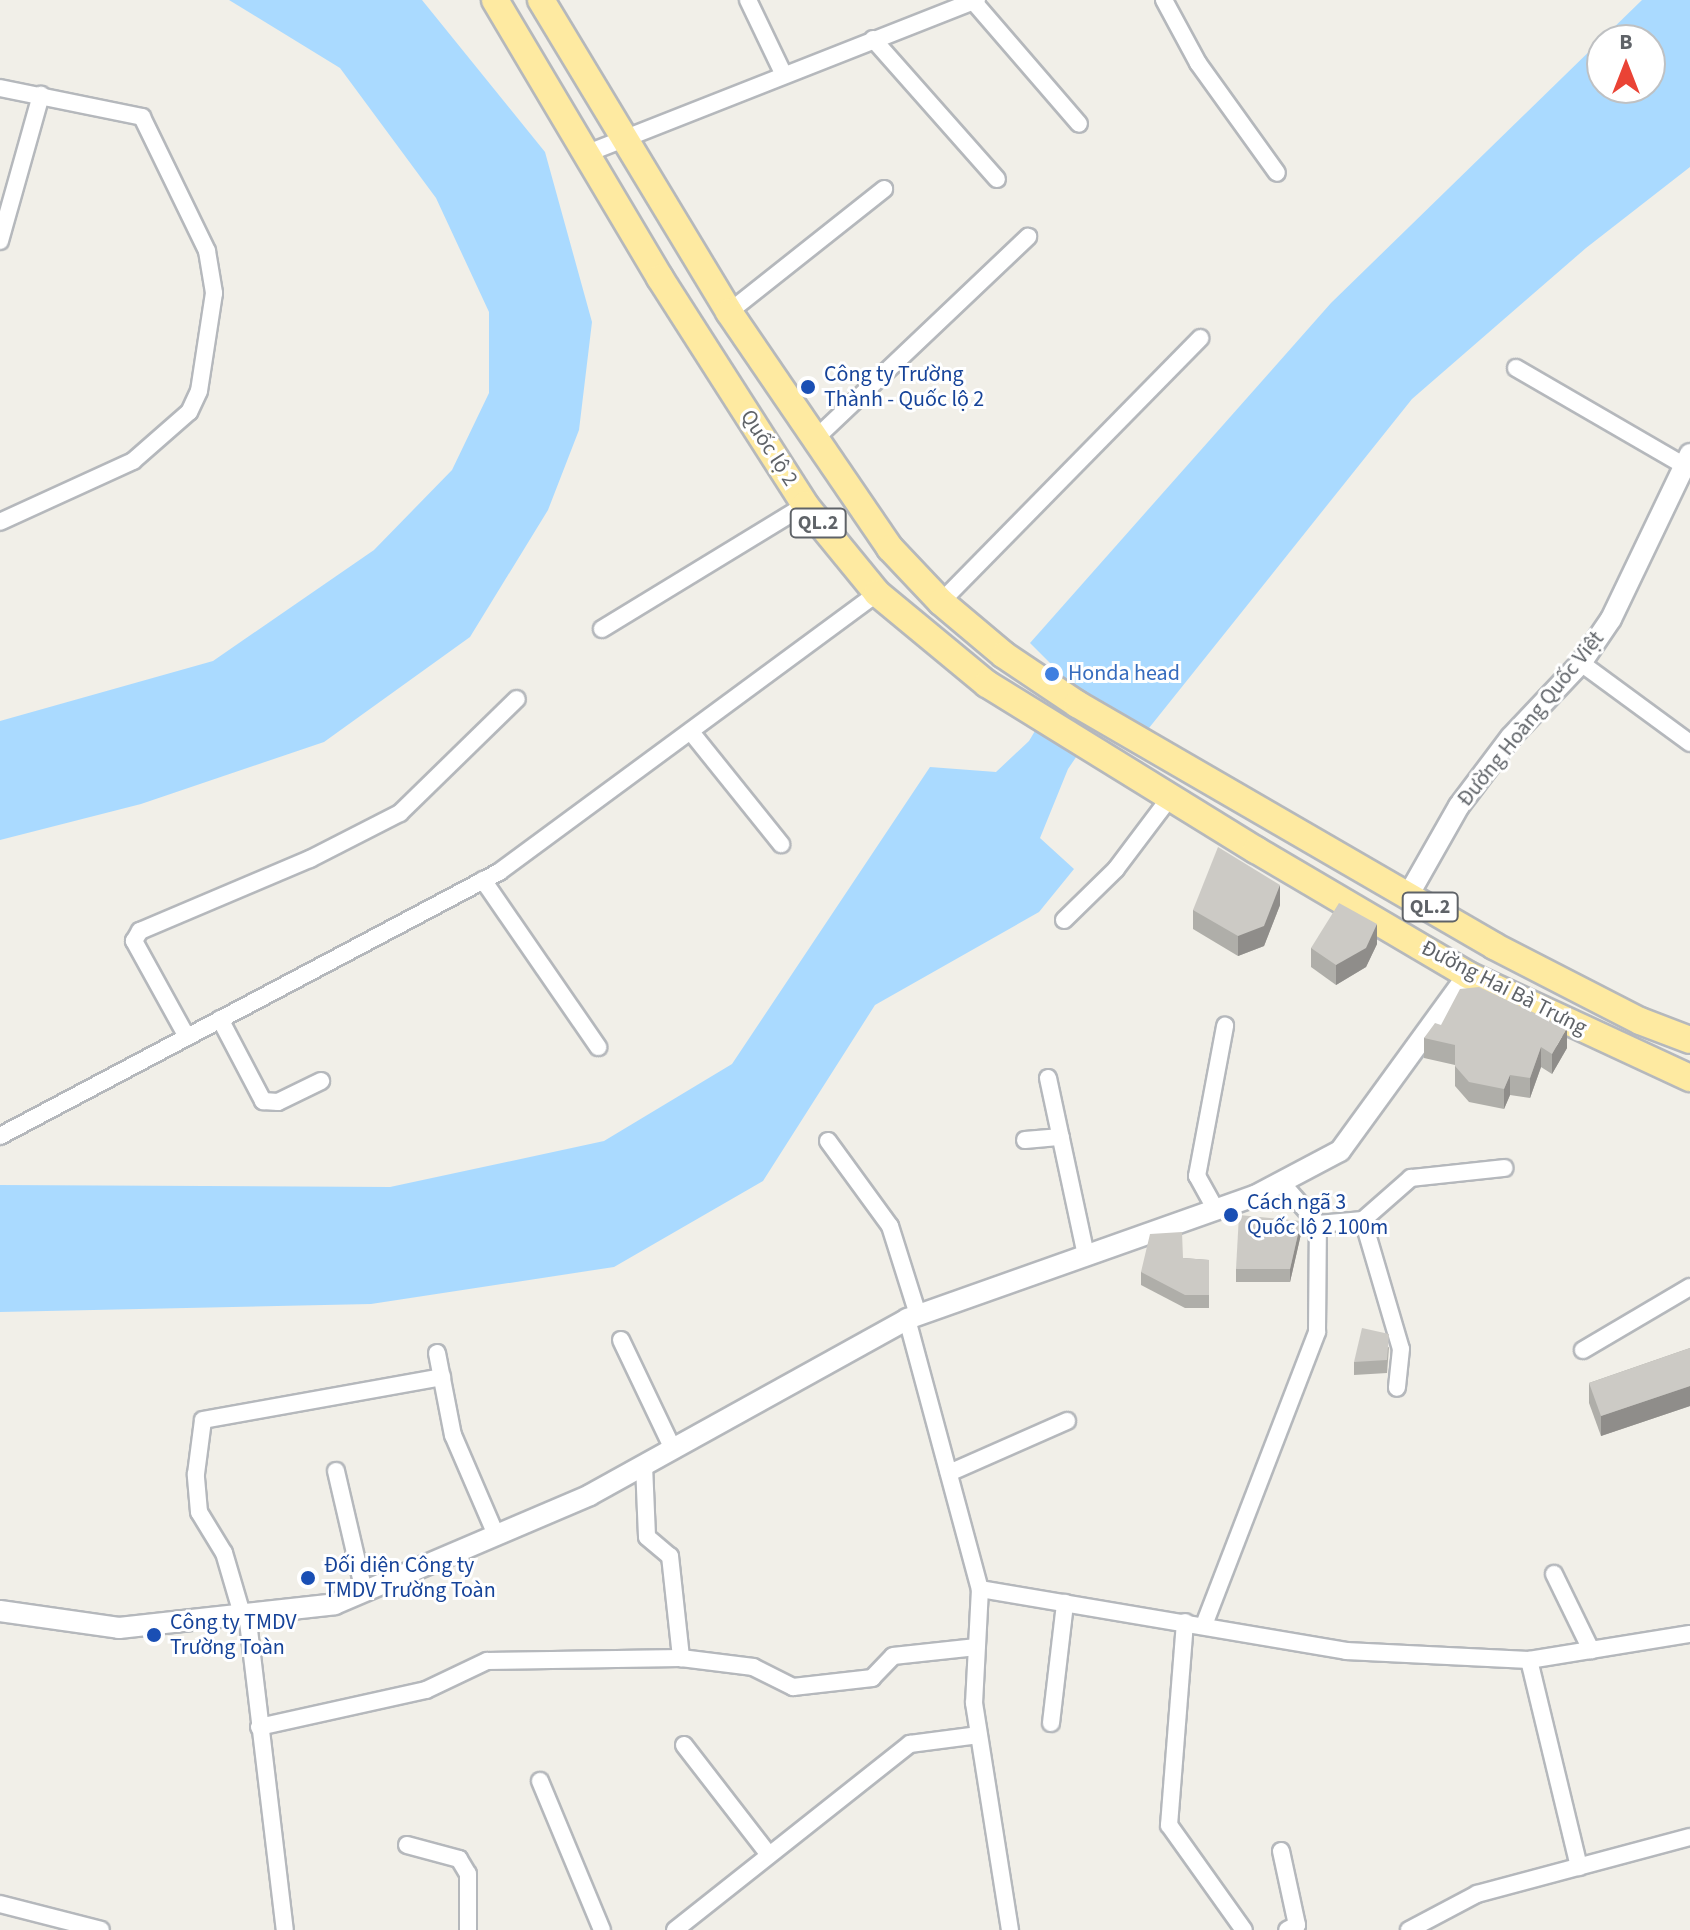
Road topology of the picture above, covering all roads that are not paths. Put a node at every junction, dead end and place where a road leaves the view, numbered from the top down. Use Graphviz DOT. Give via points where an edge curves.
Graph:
graph roads {
  1 [pos="495,0"];
  2 [pos="541,0"];
  3 [pos="748,0"];
  4 [pos="1164,0"];
  5 [pos="975,1"];
  6 [pos="873,39"];
  7 [pos="783,73"];
  8 [pos="0,88"];
  9 [pos="41,95"];
  10 [pos="1079,124"];
  11 [pos="621,137"];
  12 [pos="588,153"];
  13 [pos="1277,173"];
  14 [pos="997,179"];
  15 [pos="884,189"];
  16 [pos="1028,237"];
  17 [pos="0,241"];
  18 [pos="729,312"];
  19 [pos="1200,338"];
  20 [pos="1516,368"];
  21 [pos="815,439"];
  22 [pos="1688,463"];
  23 [pos="805,505"];
  24 [pos="0,522"];
  25 [pos="877,593"];
  26 [pos="941,602"];
  27 [pos="602,629"];
  28 [pos="1581,663"];
  29 [pos="517,699"];
  30 [pos="691,732"];
  31 [pos="1690,743"];
  32 [pos="1177,761"];
  33 [pos="1165,792"];
  34 [pos="781,844"];
  35 [pos="483,880"];
  36 [pos="1409,894"];
  37 [pos="1064,920"];
  38 [pos="1468,975"];
  39 [pos="220,1019"];
  40 [pos="1225,1026"];
  41 [pos="187,1037"];
  42 [pos="1690,1040"];
  43 [pos="598,1047"];
  44 [pos="1048,1078"];
  45 [pos="1690,1078"];
  46 [pos="321,1081"];
  47 [pos="0,1136"];
  48 [pos="1061,1137"];
  49 [pos="1025,1140"];
  50 [pos="828,1141"];
  51 [pos="1504,1168"];
  52 [pos="1281,1182"];
  53 [pos="1216,1210"];
  54 [pos="1363,1220"];
  55 [pos="1318,1224"];
  56 [pos="1086,1256"];
  57 [pos="1690,1287"];
  58 [pos="912,1317"];
  59 [pos="621,1340"];
  60 [pos="1583,1350"];
  61 [pos="437,1353"];
  62 [pos="442,1377"];
  63 [pos="1397,1388"];
  64 [pos="1067,1421"];
  65 [pos="673,1449"];
  66 [pos="644,1465"];
  67 [pos="336,1471"];
  68 [pos="949,1473"];
  69 [pos="496,1535"];
  70 [pos="1554,1574"];
  71 [pos="980,1589"];
  72 [pos="364,1591"];
  73 [pos="1065,1603"];
  74 [pos="0,1611"];
  75 [pos="245,1614"];
  76 [pos="1185,1622"];
  77 [pos="1204,1625"];
  78 [pos="1690,1634"];
  79 [pos="977,1647"];
  80 [pos="1591,1650"];
  81 [pos="681,1658"];
  82 [pos="1529,1660"];
  83 [pos="1051,1723"];
  84 [pos="259,1727"];
  85 [pos="978,1735"];
  86 [pos="684,1745"];
  87 [pos="540,1781"];
  88 [pos="1690,1837"];
  89 [pos="407,1845"];
  90 [pos="1281,1851"];
  91 [pos="769,1855"];
  92 [pos="1579,1867"];
  93 [pos="0,1904"];
  94 [pos="101,1930"];
  95 [pos="285,1930"];
  96 [pos="468,1930"];
  97 [pos="602,1930"];
  98 [pos="675,1930"];
  99 [pos="1010,1930"];
  100 [pos="1244,1930"];
  101 [pos="1287,1930"];
  102 [pos="1409,1930"];
  1 -- 12 [label="highway, Quốc lộ 2 / QL.2"];
  2 -- 11 [label="highway, Quốc lộ 2 / QL.2"];
  3 -- 7 [label="street"];
  4 -- 13 [label="street" via="1198,63"];
  5 -- 6 [label="street"];
  5 -- 10 [label="street"];
  6 -- 7 [label="street"];
  6 -- 14 [label="street"];
  7 -- 11 [label="street"];
  8 -- 9 [label="street"];
  9 -- 17 [label="street"];
  9 -- 24 [label="street" via="135,114 147,122 207,251 214,293 199,391 189,412 133,461"];
  11 -- 12 [label="street"];
  11 -- 18 [label="highway, Quốc lộ 2 / QL.2"];
  12 -- 23 [label="highway, Quốc lộ 2 / QL.2" via="660,278"];
  15 -- 18 [label="street"];
  16 -- 21 [label="street"];
  18 -- 21 [label="highway, Quốc lộ 2 / QL.2"];
  19 -- 26 [label="street"];
  20 -- 22 [label="street"];
  21 -- 26 [label="highway, Quốc lộ 2 / QL.2" via="890,548"];
  22 -- 28 [label="street, Đường Hoàng Quốc Việt" via="1611,619"];
  23 -- 25 [label="highway, Quốc lộ 2 / QL.2"];
  23 -- 27 [label="street"];
  25 -- 30 [label="street"];
  25 -- 33 [label="highway, Quốc lộ 2 / QL.2" via="987,684"];
  26 -- 32 [label="highway, Quốc lộ 2 / QL.2" via="1028,671"];
  28 -- 31 [label="street"];
  28 -- 36 [label="street, Đường Hoàng Quốc Việt" via="1511,737 1459,806"];
  29 -- 41 [label="street" via="400,813 310,859 140,931 134,941"];
  30 -- 34 [label="street"];
  30 -- 35 [label="street"];
  32 -- 36 [label="highway, Đường Hai Bà Trưng / QL.2"];
  33 -- 37 [label="street" via="1116,869"];
  33 -- 38 [label="highway, Đường Hai Bà Trưng / QL.2"];
  35 -- 39 [label="street"];
  35 -- 43 [label="street"];
  36 -- 42 [label="highway, Đường Hai Bà Trưng / QL.2" via="1494,946 1640,1021"];
  38 -- 45 [label="highway, Đường Hai Bà Trưng / QL.2"];
  38 -- 52 [label="street" via="1340,1151"];
  39 -- 41 [label="street"];
  39 -- 46 [label="street" via="263,1101 278,1102"];
  40 -- 53 [label="street" via="1197,1176"];
  41 -- 47 [label="street"];
  44 -- 48 [label="street"];
  48 -- 49 [label="street"];
  48 -- 56 [label="street"];
  50 -- 58 [label="street" via="890,1226"];
  51 -- 54 [label="street" via="1411,1178"];
  52 -- 53 [label="street"];
  52 -- 55 [label="street"];
  53 -- 56 [label="street"];
  54 -- 55 [label="street"];
  54 -- 63 [label="street" via="1401,1349"];
  55 -- 77 [label="street" via="1317,1332"];
  56 -- 58 [label="street"];
  57 -- 60 [label="street"];
  58 -- 65 [label="street"];
  58 -- 68 [label="street"];
  59 -- 65 [label="street"];
  61 -- 62 [label="street"];
  62 -- 69 [label="street" via="453,1435"];
  62 -- 75 [label="street" via="203,1420 196,1474 199,1512 224,1553"];
  64 -- 68 [label="street"];
  65 -- 66 [label="street"];
  66 -- 69 [label="street" via="590,1495"];
  66 -- 81 [label="street" via="647,1537 670,1556"];
  67 -- 72 [label="street"];
  68 -- 71 [label="street"];
  69 -- 72 [label="street"];
  70 -- 80 [label="street"];
  71 -- 73 [label="street"];
  71 -- 79 [label="street"];
  72 -- 75 [label="street" via="335,1604"];
  73 -- 76 [label="street"];
  73 -- 83 [label="street"];
  74 -- 75 [label="street" via="119,1628"];
  75 -- 84 [label="street"];
  76 -- 77 [label="street"];
  76 -- 100 [label="street" via="1169,1825"];
  77 -- 82 [label="street" via="1346,1651"];
  78 -- 80 [label="street"];
  79 -- 81 [label="street" via="893,1656 872,1678 793,1687 753,1667"];
  79 -- 85 [label="street"];
  80 -- 82 [label="street"];
  81 -- 84 [label="street" via="487,1661 426,1690"];
  82 -- 92 [label="street"];
  84 -- 95 [label="street"];
  85 -- 91 [label="street" via="910,1744"];
  85 -- 99 [label="street"];
  86 -- 91 [label="street"];
  87 -- 97 [label="street"];
  88 -- 92 [label="street"];
  89 -- 96 [label="street" via="459,1859 468,1874"];
  90 -- 101 [label="street" via="1297,1925"];
  91 -- 98 [label="street"];
  92 -- 102 [label="street" via="1477,1894"];
  93 -- 94 [label="street"];
}
